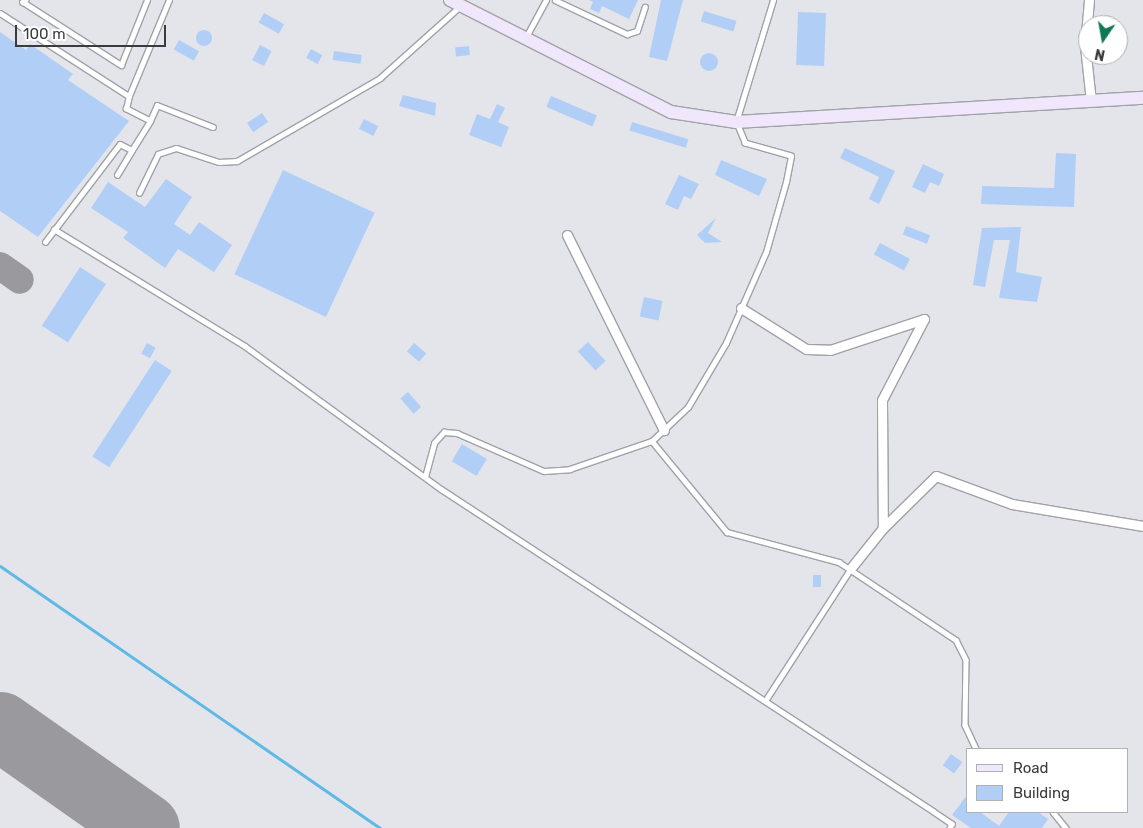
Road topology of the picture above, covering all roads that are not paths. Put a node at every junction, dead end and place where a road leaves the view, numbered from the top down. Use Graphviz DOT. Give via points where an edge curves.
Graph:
graph roads {
  1 [pos="26,0"];
  2 [pos="147,0"];
  3 [pos="169,0"];
  4 [pos="546,0"];
  5 [pos="555,0"];
  6 [pos="773,0"];
  7 [pos="1089,0"];
  8 [pos="455,3"];
  9 [pos="645,7"];
  10 [pos="0,13"];
  11 [pos="525,40"];
  12 [pos="129,96"];
  13 [pos="1143,98"];
  14 [pos="1091,101"];
  15 [pos="150,121"];
  16 [pos="736,122"];
  17 [pos="213,127"];
  18 [pos="132,150"];
  19 [pos="117,175"];
  20 [pos="138,192"];
  21 [pos="54,229"];
  22 [pos="567,235"];
  23 [pos="45,242"];
  24 [pos="741,308"];
  25 [pos="664,430"];
  26 [pos="652,441"];
  27 [pos="426,477"];
  28 [pos="1143,526"];
  29 [pos="883,528"];
  30 [pos="851,568"];
  31 [pos="765,701"];
  32 [pos="975,748"];
  33 [pos="1054,813"];
  34 [pos="952,827"];
  35 [pos="1066,828"];
  1 -- 2 [label="lane" via="23,2 121,66"];
  3 -- 12 [label="lane"];
  4 -- 11 [label="lane"];
  5 -- 9 [label="lane" via="627,34 637,31"];
  6 -- 16 [label="lane"];
  7 -- 14 [label="street" via="1085,46"];
  8 -- 11 [label="street"];
  8 -- 20 [label="lane" via="380,78 237,160 219,162 176,148 158,154"];
  10 -- 12 [label="lane"];
  11 -- 16 [label="street" via="671,112"];
  12 -- 15 [label="lane" via="126,109"];
  13 -- 14 [label="street"];
  14 -- 16 [label="street"];
  15 -- 17 [label="lane" via="157,105"];
  15 -- 18 [label="lane"];
  16 -- 24 [label="lane" via="745,143 791,156 766,252"];
  18 -- 19 [label="lane"];
  18 -- 21 [label="lane" via="120,144"];
  21 -- 23 [label="lane"];
  21 -- 27 [label="lane" via="245,346"];
  22 -- 25 [label="street"];
  24 -- 25 [label="lane" via="688,406"];
  24 -- 29 [label="street" via="806,349 830,350 924,319 882,400"];
  25 -- 26 [label="lane"];
  26 -- 27 [label="lane" via="570,469 544,471 457,433 444,432 434,443"];
  26 -- 30 [label="lane" via="728,532"];
  27 -- 31 [label="lane"];
  28 -- 29 [label="street" via="1012,504 936,476"];
  29 -- 30 [label="street"];
  30 -- 31 [label="lane"];
  30 -- 32 [label="lane" via="960,645 966,660 967,735"];
  31 -- 34 [label="lane"];
  33 -- 35 [label="lane"];
}
